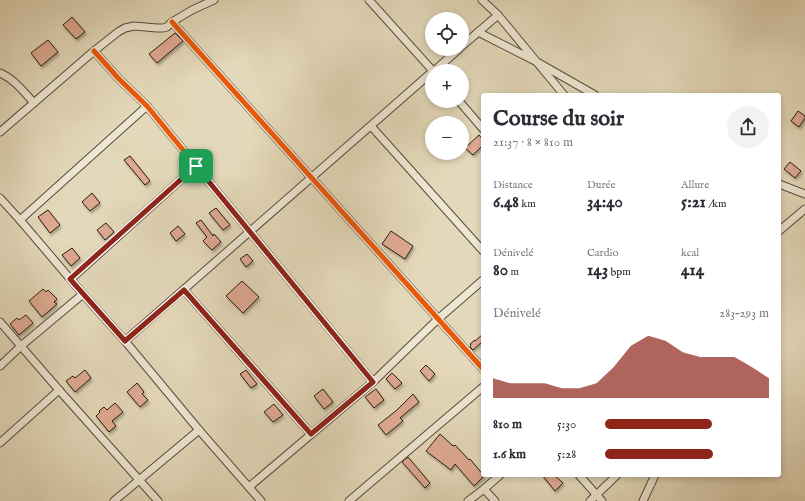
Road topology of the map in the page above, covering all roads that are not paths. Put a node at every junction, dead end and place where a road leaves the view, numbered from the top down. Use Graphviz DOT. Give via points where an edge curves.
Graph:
graph roads {
  1 [pos="214,0"];
  2 [pos="370,0"];
  3 [pos="482,0"];
  4 [pos="498,15"];
  5 [pos="172,22"];
  6 [pos="478,32"];
  7 [pos="469,40"];
  8 [pos="94,51"];
  9 [pos="451,56"];
  10 [pos="537,62"];
  11 [pos="427,64"];
  12 [pos="441,64"];
  13 [pos="0,73"];
  14 [pos="425,78"];
  15 [pos="562,93"];
  16 [pos="591,93"];
  17 [pos="34,103"];
  18 [pos="147,106"];
  19 [pos="465,108"];
  20 [pos="371,126"];
  21 [pos="481,127"];
  22 [pos="0,132"];
  23 [pos="196,166"];
  24 [pos="312,177"];
  25 [pos="781,185"];
  26 [pos="805,194"];
  27 [pos="0,198"];
  28 [pos="805,209"];
  29 [pos="20,220"];
  30 [pos="781,229"];
  31 [pos="250,231"];
  32 [pos="481,249"];
  33 [pos="70,279"];
  34 [pos="481,282"];
  35 [pos="184,290"];
  36 [pos="83,294"];
  37 [pos="438,319"];
  38 [pos="0,322"];
  39 [pos="125,341"];
  40 [pos="22,346"];
  41 [pos="0,366"];
  42 [pos="481,366"];
  43 [pos="373,382"];
  44 [pos="481,389"];
  45 [pos="59,390"];
  46 [pos="200,430"];
  47 [pos="311,434"];
  48 [pos="0,443"];
  49 [pos="498,477"];
  50 [pos="580,477"];
  51 [pos="615,477"];
  52 [pos="653,477"];
  53 [pos="139,480"];
  54 [pos="249,487"];
  55 [pos="484,489"];
  56 [pos="596,495"];
  57 [pos="114,501"];
  58 [pos="158,501"];
  59 [pos="261,501"];
  60 [pos="349,501"];
  61 [pos="468,501"];
  62 [pos="495,501"];
  63 [pos="590,501"];
  64 [pos="602,501"];
  65 [pos="644,501"];
  1 -- 5 [label="street"];
  2 -- 11 [label="street"];
  3 -- 4 [label="street"];
  4 -- 6 [label="street"];
  4 -- 10 [label="street"];
  5 -- 8 [label="street" via="162,28 125,28"];
  5 -- 24 [label="street"];
  6 -- 7 [label="street"];
  6 -- 10 [label="street"];
  8 -- 17 [label="street"];
  8 -- 18 [label="street"];
  9 -- 12 [label="street"];
  10 -- 15 [label="street"];
  10 -- 16 [label="street"];
  13 -- 17 [label="street" via="20,86"];
  14 -- 20 [label="street"];
  17 -- 22 [label="street"];
  18 -- 23 [label="street"];
  18 -- 29 [label="street"];
  19 -- 21 [label="street"];
  20 -- 24 [label="street"];
  20 -- 32 [label="street"];
  23 -- 31 [label="street"];
  23 -- 33 [label="street"];
  24 -- 31 [label="street"];
  24 -- 37 [label="street"];
  25 -- 26 [label="street"];
  27 -- 29 [label="street"];
  28 -- 30 [label="street"];
  29 -- 33 [label="street"];
  31 -- 35 [label="street"];
  31 -- 43 [label="street"];
  33 -- 36 [label="street"];
  34 -- 37 [label="street"];
  35 -- 39 [label="street"];
  35 -- 47 [label="street"];
  36 -- 39 [label="street"];
  36 -- 40 [label="street"];
  37 -- 42 [label="street"];
  37 -- 43 [label="street"];
  38 -- 40 [label="street"];
  39 -- 46 [label="street"];
  40 -- 41 [label="street"];
  40 -- 45 [label="street"];
  43 -- 47 [label="street"];
  44 -- 60 [label="street"];
  45 -- 48 [label="street"];
  45 -- 53 [label="street"];
  46 -- 53 [label="street"];
  46 -- 54 [label="street"];
  47 -- 54 [label="street"];
  49 -- 55 [label="street"];
  50 -- 56 [label="street"];
  51 -- 56 [label="street"];
  52 -- 65 [label="street"];
  53 -- 57 [label="street"];
  53 -- 58 [label="street"];
  54 -- 59 [label="street"];
  55 -- 61 [label="street"];
  55 -- 62 [label="street"];
  56 -- 63 [label="street"];
  56 -- 64 [label="street"];
}
